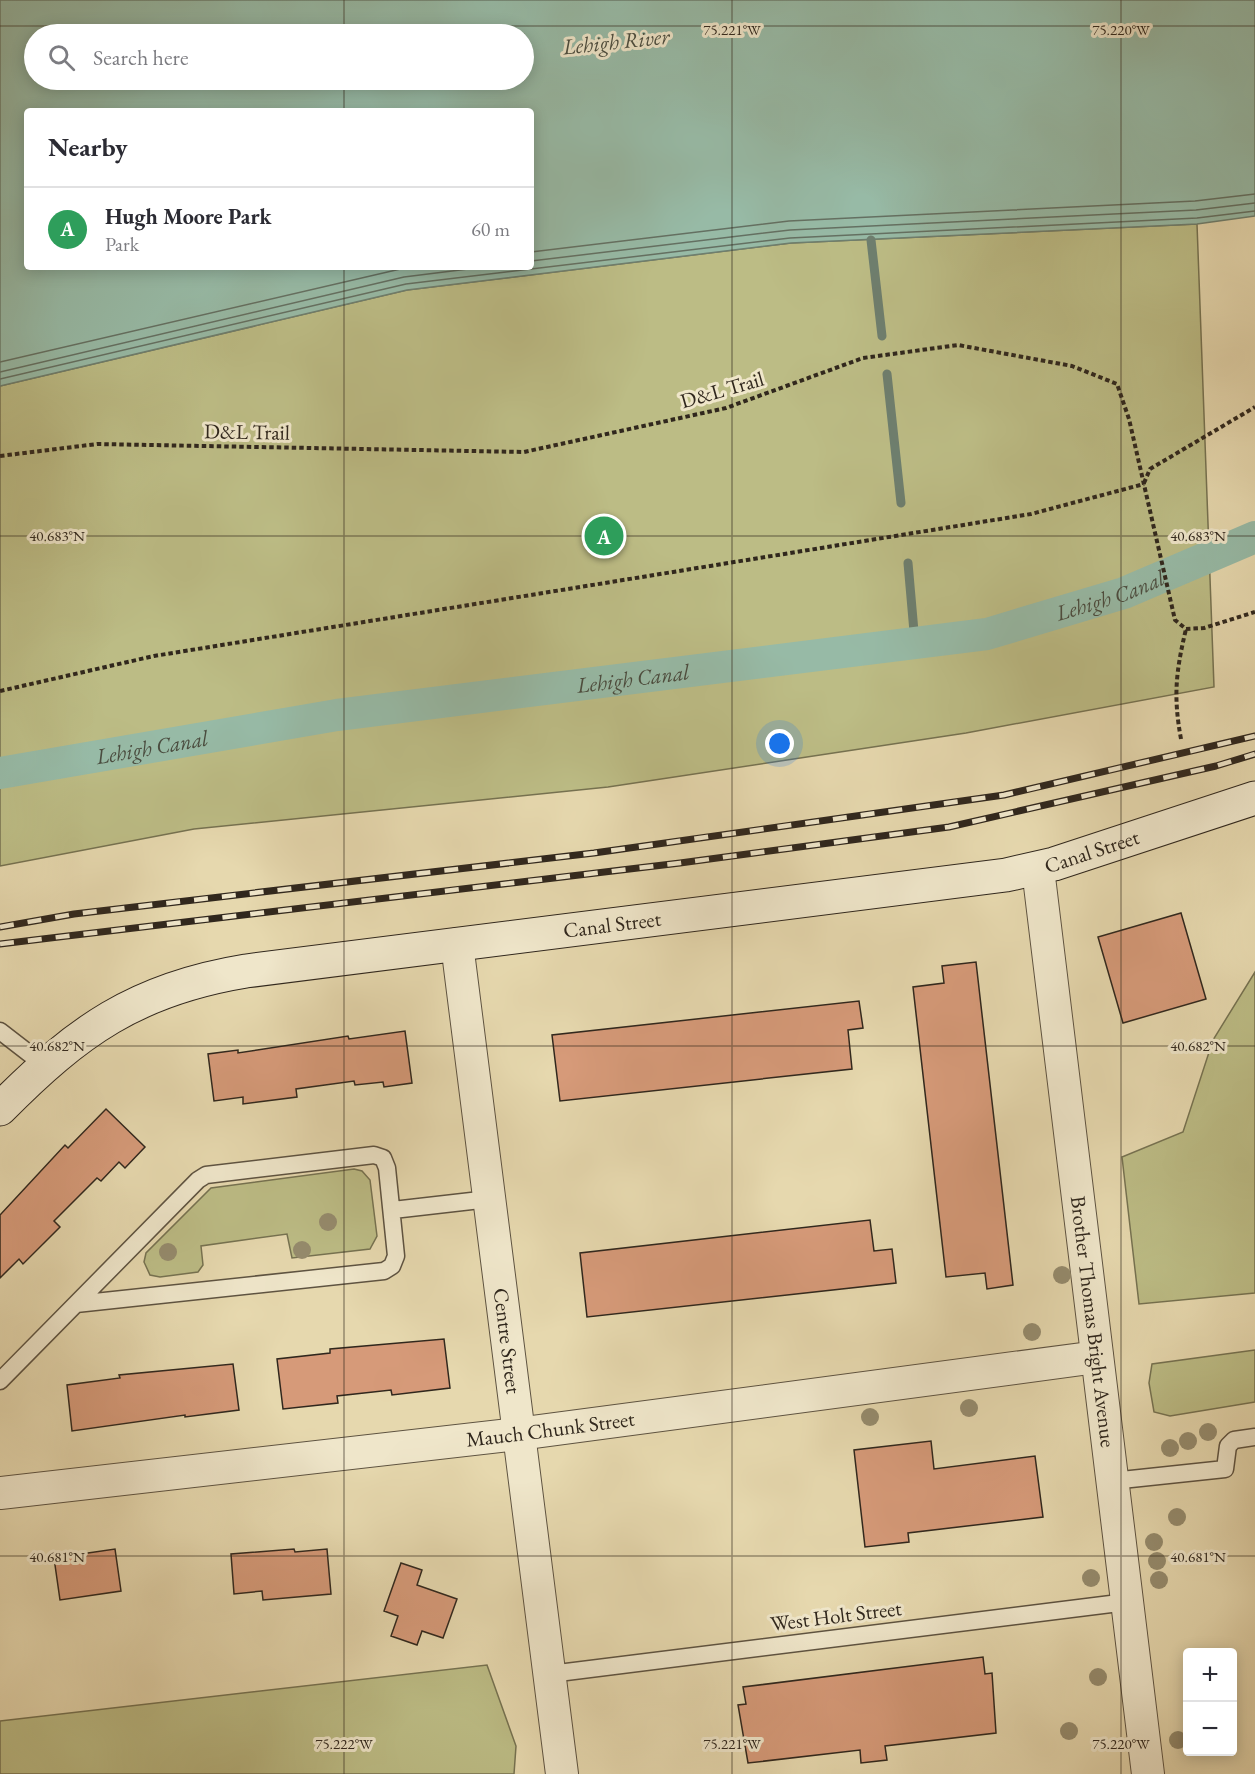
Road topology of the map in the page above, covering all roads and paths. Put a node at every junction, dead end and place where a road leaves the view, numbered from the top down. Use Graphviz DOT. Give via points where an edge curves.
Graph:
graph roads {
  1 [pos="1255,407"];
  2 [pos="0,456"];
  3 [pos="1144,484"];
  4 [pos="1255,612"];
  5 [pos="1186,629"];
  6 [pos="0,691"];
  7 [pos="1182,739"];
  8 [pos="1255,798"];
  9 [pos="1038,868"];
  10 [pos="457,944"];
  11 [pos="0,1031"];
  12 [pos="44,1065"];
  13 [pos="0,1109"];
  14 [pos="489,1199"];
  15 [pos="393,1210"];
  16 [pos="76,1304"];
  17 [pos="1097,1357"];
  18 [pos="0,1381"];
  19 [pos="518,1434"];
  20 [pos="1255,1437"];
  21 [pos="1112,1481"];
  22 [pos="0,1494"];
  23 [pos="1127,1602"];
  24 [pos="550,1674"];
  25 [pos="562,1774"];
  26 [pos="1148,1774"];
  1 -- 3 [label="path" via="1150,469"];
  2 -- 3 [label="path, D&L Trail" via="97,444 524,452 726,408 863,358 958,345 1072,366 1117,384 1130,419"];
  3 -- 5 [label="path, D&L Trail" via="1175,620"];
  3 -- 6 [label="path" via="1031,514 154,656"];
  4 -- 5 [label="path" via="1204,628"];
  5 -- 7 [label="path" via="1175,687"];
  8 -- 9 [label="street, Canal Street"];
  9 -- 10 [label="street, Canal Street"];
  9 -- 17 [label="street, Brother Thomas Bright Avenue"];
  10 -- 12 [label="street, Canal Street" via="246,971 185,983 101,1023"];
  10 -- 14 [label="street, Centre Street"];
  11 -- 12 [label="lane"];
  12 -- 13 [label="street, Canal Street"];
  14 -- 15 [label="lane"];
  14 -- 19 [label="street, Centre Street"];
  15 -- 16 [label="lane" via="396,1256 392,1266 384,1271"];
  15 -- 16 [label="lane" via="387,1168 383,1158 374,1155 206,1175"];
  16 -- 18 [label="lane"];
  17 -- 19 [label="street, Mauch Chunk Street"];
  17 -- 21 [label="street, Brother Thomas Bright Avenue"];
  19 -- 22 [label="street, Mauch Chunk Street"];
  19 -- 24 [label="street, Centre Street"];
  20 -- 21 [label="lane" via="1234,1440 1228,1446 1225,1469"];
  21 -- 23 [label="street, Brother Thomas Bright Avenue"];
  23 -- 24 [label="lane, West Holt Street"];
  23 -- 26 [label="street, Brother Thomas Bright Avenue"];
  24 -- 25 [label="street, Centre Street"];
}
